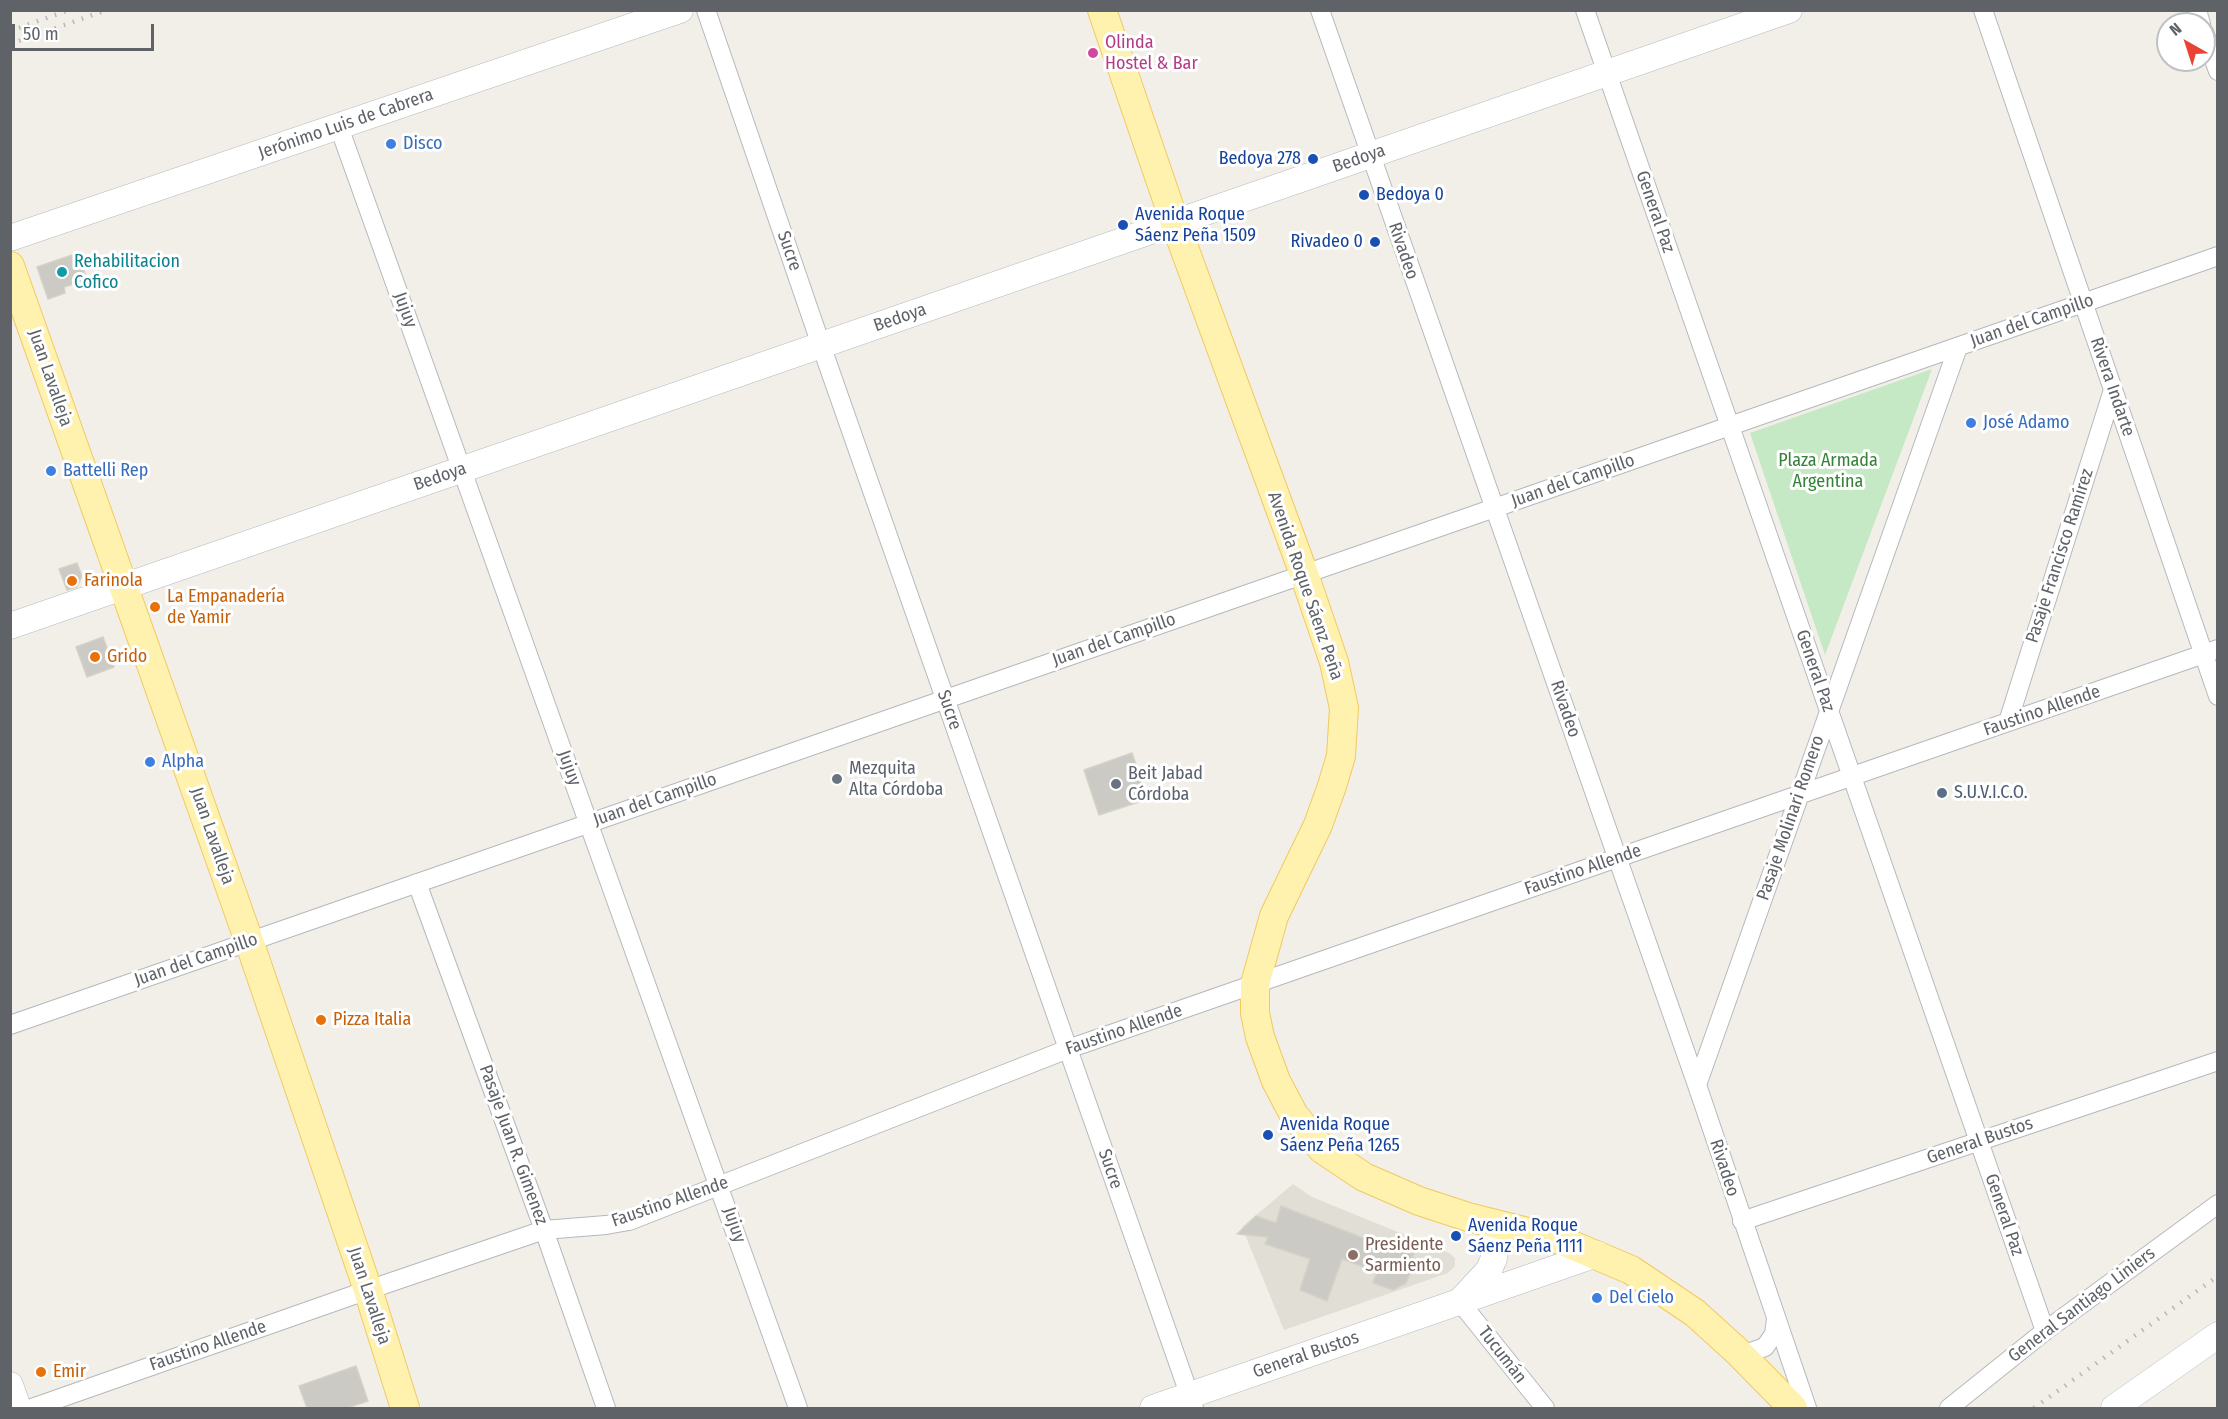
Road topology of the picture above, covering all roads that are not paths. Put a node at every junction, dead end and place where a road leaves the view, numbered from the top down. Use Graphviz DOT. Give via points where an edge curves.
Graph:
graph roads {
  1 [pos="680,10"];
  2 [pos="706,10"];
  3 [pos="1102,10"];
  4 [pos="1320,10"];
  5 [pos="1585,10"];
  6 [pos="1789,10"];
  7 [pos="1983,10"];
  8 [pos="1607,74"];
  9 [pos="339,126"];
  10 [pos="1370,156"];
  11 [pos="1175,223"];
  12 [pos="10,238"];
  13 [pos="2217,256"];
  14 [pos="10,266"];
  15 [pos="2083,303"];
  16 [pos="821,345"];
  17 [pos="1958,347"];
  18 [pos="2113,390"];
  19 [pos="1730,426"];
  20 [pos="462,470"];
  21 [pos="1494,508"];
  22 [pos="1304,574"];
  23 [pos="124,587"];
  24 [pos="10,626"];
  25 [pos="2210,652"];
  26 [pos="2217,696"];
  27 [pos="945,699"];
  28 [pos="1829,711"];
  29 [pos="2008,723"];
  30 [pos="1852,777"];
  31 [pos="1799,795"];
  32 [pos="589,823"];
  33 [pos="1617,859"];
  34 [pos="417,883"];
  35 [pos="249,941"];
  36 [pos="1255,984"];
  37 [pos="10,1024"];
  38 [pos="1068,1049"];
  39 [pos="2217,1061"];
  40 [pos="1697,1085"];
  41 [pos="1978,1142"];
  42 [pos="720,1185"];
  43 [pos="2217,1204"];
  44 [pos="1742,1221"];
  45 [pos="1489,1222"];
  46 [pos="544,1230"];
  47 [pos="1597,1254"];
  48 [pos="368,1290"];
  49 [pos="1460,1302"];
  50 [pos="1776,1319"];
  51 [pos="2044,1331"];
  52 [pos="2217,1335"];
  53 [pos="1738,1352"];
  54 [pos="10,1385"];
  55 [pos="1191,1402"];
  56 [pos="18,1408"];
  57 [pos="32,1408"];
  58 [pos="405,1408"];
  59 [pos="606,1408"];
  60 [pos="798,1408"];
  61 [pos="1153,1408"];
  62 [pos="1545,1408"];
  63 [pos="1793,1408"];
  64 [pos="1807,1408"];
  65 [pos="1949,1408"];
  66 [pos="2114,1408"];
  1 -- 9 [label="main road, Jerónimo Luis de Cabrera"];
  2 -- 16 [label="street, Sucre"];
  3 -- 11 [label="main road, Avenida Roque Sáenz Peña"];
  4 -- 10 [label="street, Rivadeo"];
  5 -- 8 [label="street, General Paz"];
  6 -- 8 [label="main road, Bedoya"];
  7 -- 15 [label="street, Rivera Indarte"];
  8 -- 10 [label="main road, Bedoya"];
  8 -- 19 [label="street, General Paz"];
  9 -- 12 [label="main road, Jerónimo Luis de Cabrera"];
  9 -- 20 [label="street, Jujuy"];
  10 -- 11 [label="main road, Bedoya"];
  10 -- 21 [label="street, Rivadeo"];
  11 -- 16 [label="main road, Bedoya"];
  11 -- 22 [label="main road, Avenida Roque Sáenz Peña"];
  13 -- 15 [label="street, Juan del Campillo"];
  14 -- 23 [label="main road, Juan Lavalleja"];
  15 -- 17 [label="street, Juan del Campillo"];
  15 -- 18 [label="street, Rivera Indarte"];
  16 -- 20 [label="main road, Bedoya"];
  16 -- 27 [label="street, Sucre"];
  17 -- 19 [label="street, Juan del Campillo"];
  17 -- 28 [label="street, Pasaje Molinari Romero"];
  18 -- 25 [label="street, Rivera Indarte"];
  18 -- 29 [label="street, Pasaje Francisco Ramírez"];
  19 -- 21 [label="street, Juan del Campillo"];
  19 -- 28 [label="street, General Paz"];
  20 -- 23 [label="main road, Bedoya"];
  20 -- 32 [label="street, Jujuy"];
  21 -- 22 [label="street, Juan del Campillo"];
  21 -- 33 [label="street, Rivadeo"];
  22 -- 27 [label="street, Juan del Campillo"];
  22 -- 36 [label="main road, Avenida Roque Sáenz Peña" via="1340,687 1343,739 1318,825 1274,916"];
  23 -- 24 [label="main road, Bedoya"];
  23 -- 35 [label="main road, Juan Lavalleja"];
  25 -- 26 [label="street, Rivera Indarte"];
  25 -- 29 [label="street, Faustino Allende"];
  27 -- 32 [label="street, Juan del Campillo"];
  27 -- 38 [label="street, Sucre"];
  28 -- 30 [label="street, General Paz"];
  28 -- 31 [label="street, Pasaje Molinari Romero"];
  29 -- 30 [label="street, Faustino Allende"];
  30 -- 31 [label="street, Faustino Allende"];
  30 -- 41 [label="street, General Paz"];
  31 -- 33 [label="street, Faustino Allende"];
  31 -- 40 [label="street, Pasaje Molinari Romero"];
  32 -- 34 [label="street, Juan del Campillo"];
  32 -- 42 [label="street, Jujuy"];
  33 -- 36 [label="street, Faustino Allende"];
  33 -- 40 [label="street, Rivadeo"];
  34 -- 35 [label="street, Juan del Campillo"];
  34 -- 46 [label="street, Pasaje Juan R. Gimenez"];
  35 -- 37 [label="street, Juan del Campillo"];
  35 -- 48 [label="main road, Juan Lavalleja"];
  36 -- 38 [label="street, Faustino Allende"];
  36 -- 45 [label="main road, Avenida Roque Sáenz Peña" via="1260,1037 1276,1081 1294,1115 1322,1149 1364,1177 1468,1218"];
  38 -- 42 [label="street, Faustino Allende"];
  38 -- 55 [label="street, Sucre"];
  39 -- 41 [label="street, General Bustos"];
  40 -- 44 [label="street, Rivadeo"];
  41 -- 44 [label="street, General Bustos"];
  41 -- 51 [label="street, General Paz"];
  42 -- 46 [label="street, Faustino Allende" via="629,1221"];
  42 -- 60 [label="street, Jujuy"];
  43 -- 51 [label="street, General Santiago Liniers"];
  44 -- 50 [label="street, Rivadeo"];
  45 -- 47 [label="main road, Avenida Roque Sáenz Peña"];
  45 -- 49 [label="main road, General Bustos" via="1494,1258 1489,1270"];
  46 -- 48 [label="street, Faustino Allende"];
  46 -- 59 [label="street, Pasaje Juan R. Gimenez"];
  47 -- 49 [label="main road, General Bustos"];
  47 -- 53 [label="main road, Avenida Roque Sáenz Peña" via="1667,1292"];
  48 -- 57 [label="street, Faustino Allende"];
  48 -- 58 [label="main road, Juan Lavalleja"];
  49 -- 55 [label="main road, General Bustos"];
  49 -- 62 [label="street, Tucumán"];
  50 -- 53 [label="street" via="1774,1334 1765,1347 1751,1353"];
  50 -- 64 [label="street, Rivadeo"];
  51 -- 65 [label="street, General Santiago Liniers"];
  52 -- 66 [label="main road"];
  53 -- 63 [label="main road, Avenida Roque Sáenz Peña"];
  54 -- 56 [label="main road"];
  55 -- 61 [label="main road, General Bustos"];
}
